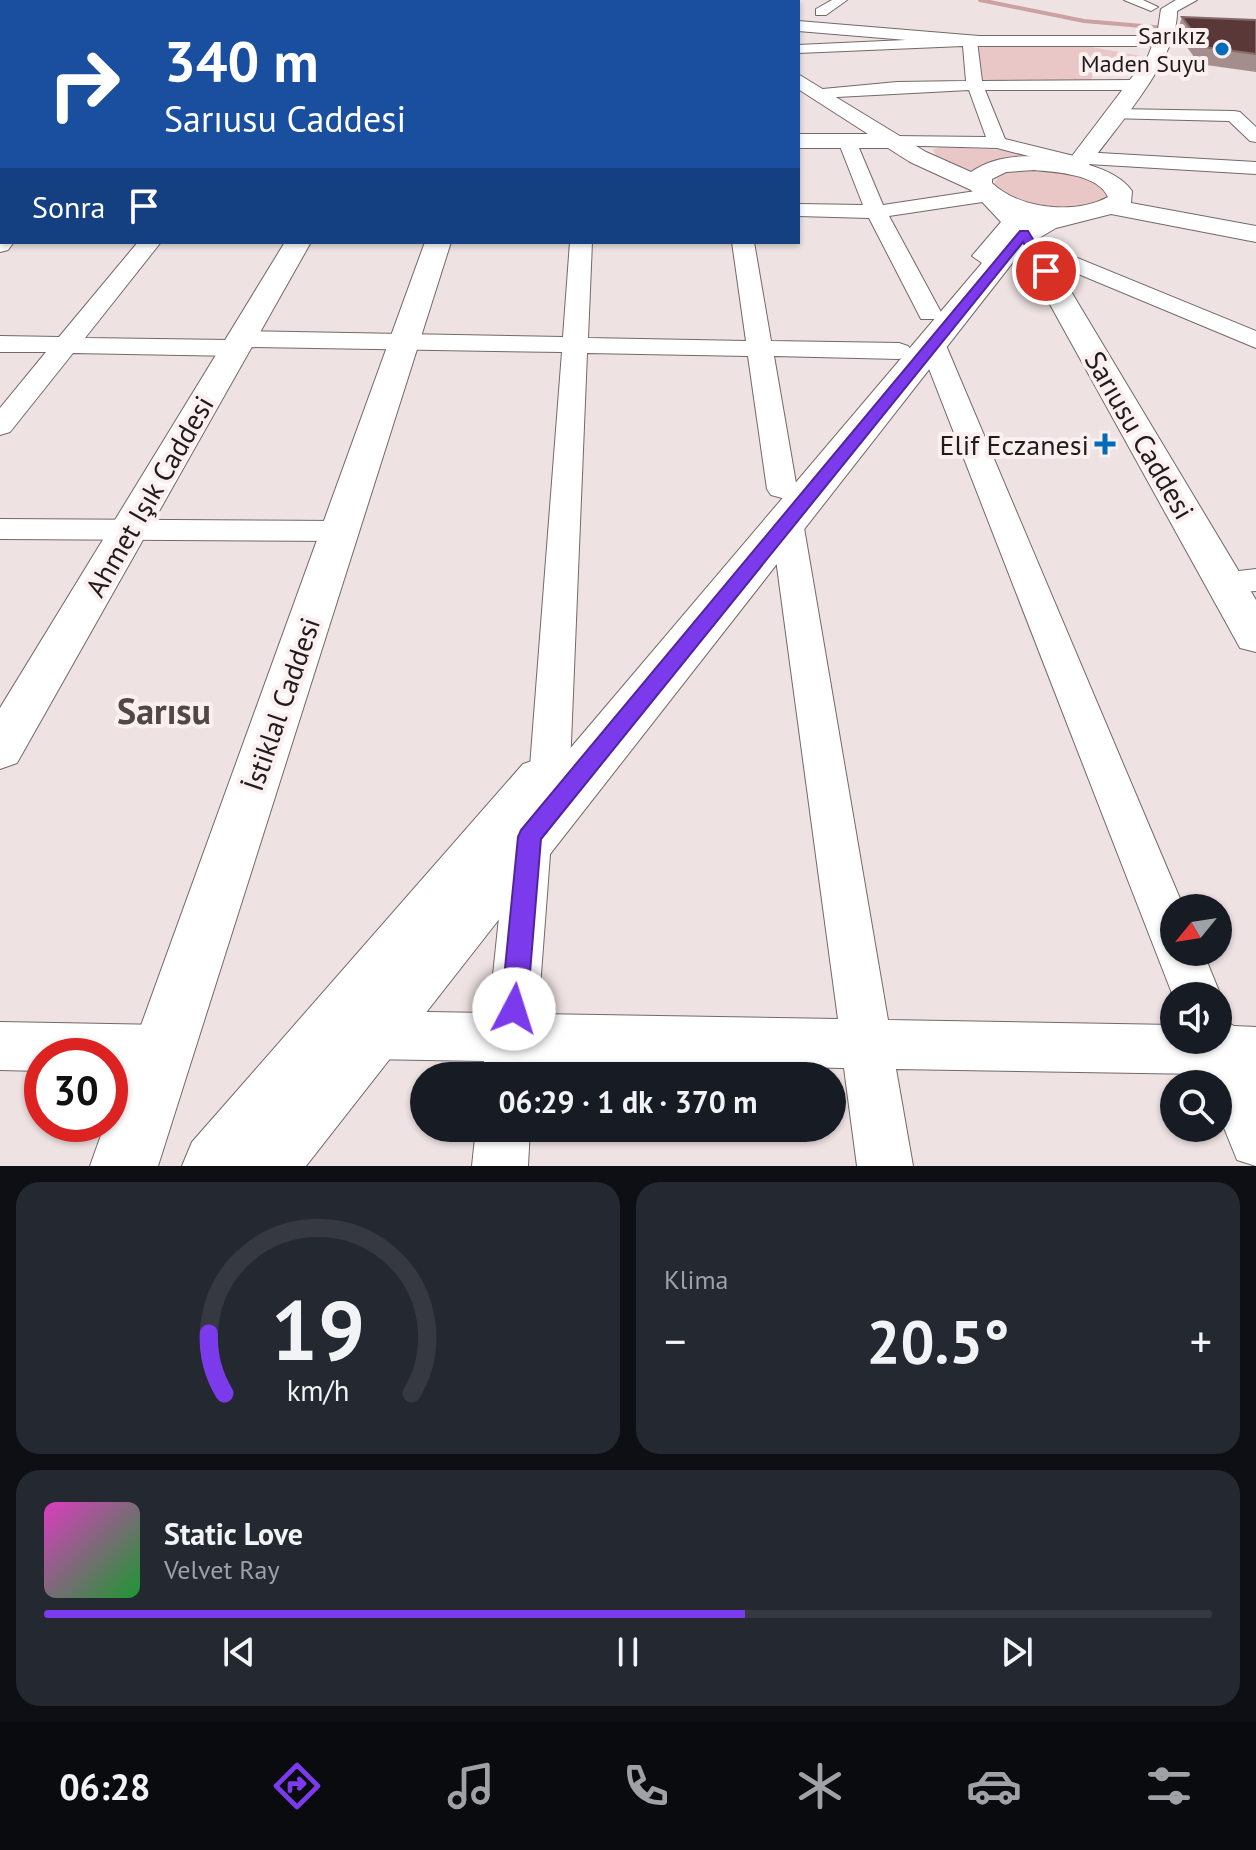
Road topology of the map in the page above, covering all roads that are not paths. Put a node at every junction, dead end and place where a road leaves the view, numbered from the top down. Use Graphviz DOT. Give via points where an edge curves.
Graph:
graph roads {
  1 [pos="841,0"];
  2 [pos="1130,0"];
  3 [pos="1189,0"];
  4 [pos="1157,4"];
  5 [pos="800,11"];
  6 [pos="821,12"];
  7 [pos="892,17"];
  8 [pos="935,21"];
  9 [pos="800,26"];
  10 [pos="1165,35"];
  11 [pos="970,41"];
  12 [pos="800,49"];
  13 [pos="800,81"];
  14 [pos="1135,85"];
  15 [pos="976,87"];
  16 [pos="818,93"];
  17 [pos="1113,114"];
  18 [pos="1256,137"];
  19 [pos="800,141"];
  20 [pos="847,141"];
  21 [pos="892,141"];
  22 [pos="997,143"];
  23 [pos="1079,163"];
  24 [pos="1256,168"];
  25 [pos="987,192"];
  26 [pos="1105,209"];
  27 [pos="800,210"];
  28 [pos="876,212"];
  29 [pos="1023,233"];
  30 [pos="1256,234"];
  31 [pos="148,244"];
  32 [pos="297,244"];
  33 [pos="437,244"];
  34 [pos="581,244"];
  35 [pos="743,244"];
  36 [pos="920,336"];
  37 [pos="1256,340"];
  38 [pos="0,344"];
  39 [pos="238,344"];
  40 [pos="403,344"];
  41 [pos="66,345"];
  42 [pos="575,347"];
  43 [pos="759,347"];
  44 [pos="0,426"];
  45 [pos="785,506"];
  46 [pos="0,529"];
  47 [pos="129,530"];
  48 [pos="339,531"];
  49 [pos="1240,581"];
  50 [pos="1256,637"];
  51 [pos="0,750"];
  52 [pos="550,767"];
  53 [pos="529,837"];
  54 [pos="1160,906"];
  55 [pos="367,1035"];
  56 [pos="866,1044"];
  57 [pos="0,1046"];
  58 [pos="1160,1046"];
  59 [pos="164,1049"];
  60 [pos="1232,1054"];
  61 [pos="510,1057"];
  62 [pos="1256,1141"];
  63 [pos="502,1142"];
  64 [pos="124,1166"];
  65 [pos="216,1166"];
  66 [pos="264,1166"];
  67 [pos="500,1166"];
  68 [pos="885,1166"];
  1 -- 6 [label="street"];
  2 -- 4 [label="street"];
  3 -- 10 [label="street" via="1169,9"];
  4 -- 10 [label="street"];
  5 -- 6 [label="street"];
  6 -- 7 [label="street"];
  8 -- 11 [label="street" via="961,27"];
  9 -- 11 [label="street"];
  10 -- 11 [label="street" via="1104,44"];
  10 -- 14 [label="street"];
  11 -- 12 [label="street"];
  11 -- 15 [label="street"];
  13 -- 16 [label="street"];
  14 -- 15 [label="street"];
  14 -- 17 [label="street"];
  15 -- 16 [label="street" via="904,85"];
  15 -- 22 [label="street"];
  16 -- 21 [label="street"];
  17 -- 18 [label="street" via="1234,116"];
  17 -- 23 [label="street"];
  19 -- 20 [label="street"];
  20 -- 21 [label="street"];
  20 -- 28 [label="street"];
  21 -- 22 [label="street"];
  21 -- 25 [label="street"];
  22 -- 23 [label="street"];
  23 -- 24 [label="street"];
  23 -- 25 [label="street" via="999,167 980,177"];
  23 -- 26 [label="street" via="1120,191 1120,200"];
  25 -- 26 [label="street" via="1008,204 1042,212"];
  25 -- 28 [label="street"];
  25 -- 29 [label="street, Sarıusu Caddesi"];
  26 -- 29 [label="street"];
  26 -- 30 [label="street"];
  27 -- 28 [label="street"];
  28 -- 36 [label="street"];
  29 -- 36 [label="street"];
  29 -- 37 [label="street"];
  29 -- 49 [label="street, Sarıusu Caddesi"];
  31 -- 41 [label="street"];
  32 -- 39 [label="street, Ahmet Işık Caddesi"];
  33 -- 40 [label="street, İstiklal Caddesi"];
  34 -- 42 [label="street"];
  35 -- 43 [label="street"];
  36 -- 43 [label="street"];
  36 -- 45 [label="street"];
  36 -- 54 [label="street"];
  38 -- 41 [label="street"];
  39 -- 40 [label="street"];
  39 -- 41 [label="street"];
  39 -- 47 [label="street, Ahmet Işık Caddesi"];
  40 -- 42 [label="street"];
  40 -- 48 [label="street, İstiklal Caddesi"];
  41 -- 44 [label="street"];
  42 -- 43 [label="street"];
  42 -- 52 [label="street"];
  43 -- 45 [label="street"];
  45 -- 52 [label="street"];
  45 -- 53 [label="street"];
  45 -- 56 [label="street"];
  46 -- 47 [label="street"];
  47 -- 48 [label="street"];
  47 -- 51 [label="street, Ahmet Işık Caddesi"];
  48 -- 59 [label="street, İstiklal Caddesi"];
  49 -- 50 [label="street, Sarıusu Caddesi"];
  52 -- 65 [label="street"];
  53 -- 55 [label="street"];
  53 -- 61 [label="street"];
  55 -- 61 [label="street"];
  55 -- 66 [label="street"];
  56 -- 58 [label="street"];
  56 -- 61 [label="street"];
  56 -- 68 [label="street"];
  57 -- 59 [label="street"];
  59 -- 64 [label="street, İstiklal Caddesi"];
  60 -- 62 [label="street"];
  63 -- 67 [label="street"];
}
